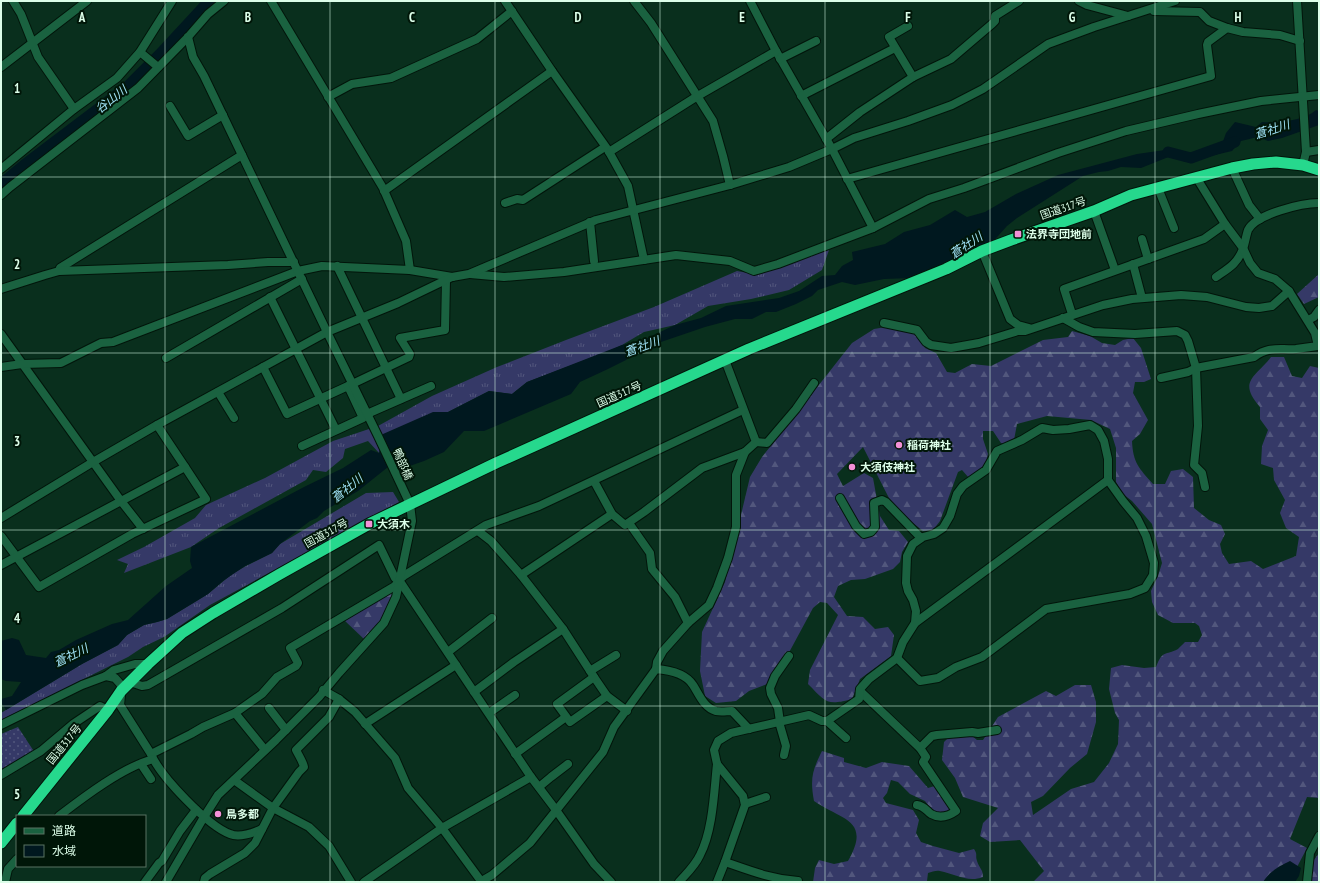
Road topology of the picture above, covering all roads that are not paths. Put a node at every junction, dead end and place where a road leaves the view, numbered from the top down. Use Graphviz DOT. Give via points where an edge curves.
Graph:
graph roads {
  1 [pos="13,1"];
  2 [pos="87,1"];
  3 [pos="172,1"];
  4 [pos="224,1"];
  5 [pos="271,1"];
  6 [pos="506,1"];
  7 [pos="634,1"];
  8 [pos="1019,1"];
  9 [pos="1079,1"];
  10 [pos="1175,1"];
  11 [pos="1297,1"];
  12 [pos="752,2"];
  13 [pos="1162,3"];
  14 [pos="1147,10"];
  15 [pos="512,11"];
  16 [pos="1128,16"];
  17 [pos="908,26"];
  18 [pos="1227,28"];
  19 [pos="188,37"];
  20 [pos="1300,40"];
  21 [pos="816,41"];
  22 [pos="32,43"];
  23 [pos="895,48"];
  24 [pos="140,52"];
  25 [pos="778,55"];
  26 [pos="1,67"];
  27 [pos="158,67"];
  28 [pos="552,71"];
  29 [pos="913,77"];
  30 [pos="1319,95"];
  31 [pos="697,96"];
  32 [pos="801,96"];
  33 [pos="328,97"];
  34 [pos="1304,98"];
  35 [pos="170,106"];
  36 [pos="74,109"];
  37 [pos="223,115"];
  38 [pos="826,139"];
  39 [pos="1306,148"];
  40 [pos="832,149"];
  41 [pos="607,150"];
  42 [pos="1319,150"];
  43 [pos="242,155"];
  44 [pos="1304,165"];
  45 [pos="1232,168"];
  46 [pos="1,169"];
  47 [pos="1319,170"];
  48 [pos="1196,177"];
  49 [pos="848,179"];
  50 [pos="730,185"];
  51 [pos="1158,188"];
  52 [pos="384,191"];
  53 [pos="1,195"];
  54 [pos="504,203"];
  55 [pos="1319,203"];
  56 [pos="634,209"];
  57 [pos="1094,211"];
  58 [pos="1260,219"];
  59 [pos="590,222"];
  60 [pos="1225,224"];
  61 [pos="873,228"];
  62 [pos="1174,228"];
  63 [pos="1142,239"];
  64 [pos="1243,248"];
  65 [pos="982,251"];
  66 [pos="1148,259"];
  67 [pos="644,260"];
  68 [pos="594,261"];
  69 [pos="294,262"];
  70 [pos="1133,264"];
  71 [pos="337,266"];
  72 [pos="410,270"];
  73 [pos="1115,270"];
  74 [pos="59,271"];
  75 [pos="470,274"];
  76 [pos="300,275"];
  77 [pos="1216,277"];
  78 [pos="449,279"];
  79 [pos="1,289"];
  80 [pos="1290,291"];
  81 [pos="270,297"];
  82 [pos="1142,298"];
  83 [pos="1319,310"];
  84 [pos="1072,314"];
  85 [pos="362,318"];
  86 [pos="1063,318"];
  87 [pos="1308,320"];
  88 [pos="884,323"];
  89 [pos="1031,329"];
  90 [pos="327,332"];
  91 [pos="1,334"];
  92 [pos="296,349"];
  93 [pos="166,358"];
  94 [pos="725,360"];
  95 [pos="22,364"];
  96 [pos="1,367"];
  97 [pos="263,367"];
  98 [pos="386,368"];
  99 [pos="1196,368"];
  100 [pos="1161,378"];
  101 [pos="814,383"];
  102 [pos="350,385"];
  103 [pos="431,386"];
  104 [pos="218,392"];
  105 [pos="321,398"];
  106 [pos="401,399"];
  107 [pos="743,410"];
  108 [pos="368,414"];
  109 [pos="234,418"];
  110 [pos="157,425"];
  111 [pos="336,430"];
  112 [pos="756,442"];
  113 [pos="302,446"];
  114 [pos="745,452"];
  115 [pos="93,462"];
  116 [pos="185,467"];
  117 [pos="1108,480"];
  118 [pos="594,481"];
  119 [pos="1205,487"];
  120 [pos="840,498"];
  121 [pos="121,501"];
  122 [pos="409,503"];
  123 [pos="612,514"];
  124 [pos="1,518"];
  125 [pos="629,523"];
  126 [pos="143,529"];
  127 [pos="478,531"];
  128 [pos="1,536"];
  129 [pos="921,538"];
  130 [pos="17,557"];
  131 [pos="1,565"];
  132 [pos="521,575"];
  133 [pos="399,580"];
  134 [pos="492,618"];
  135 [pos="688,623"];
  136 [pos="915,623"];
  137 [pos="563,629"];
  138 [pos="448,652"];
  139 [pos="616,655"];
  140 [pos="789,656"];
  141 [pos="897,658"];
  142 [pos="148,664"];
  143 [pos="456,666"];
  144 [pos="656,669"];
  145 [pos="592,674"];
  146 [pos="106,676"];
  147 [pos="130,682"];
  148 [pos="323,690"];
  149 [pos="121,691"];
  150 [pos="860,691"];
  151 [pos="474,692"];
  152 [pos="515,695"];
  153 [pos="608,696"];
  154 [pos="339,699"];
  155 [pos="269,708"];
  156 [pos="108,710"];
  157 [pos="626,711"];
  158 [pos="235,713"];
  159 [pos="488,713"];
  160 [pos="566,718"];
  161 [pos="827,721"];
  162 [pos="780,722"];
  163 [pos="365,724"];
  164 [pos="1,725"];
  165 [pos="749,729"];
  166 [pos="286,730"];
  167 [pos="997,730"];
  168 [pos="846,738"];
  169 [pos="920,748"];
  170 [pos="265,750"];
  171 [pos="515,754"];
  172 [pos="784,755"];
  173 [pos="152,757"];
  174 [pos="141,764"];
  175 [pos="568,764"];
  176 [pos="717,764"];
  177 [pos="1,775"];
  178 [pos="531,777"];
  179 [pos="150,779"];
  180 [pos="234,780"];
  181 [pos="539,787"];
  182 [pos="766,797"];
  183 [pos="745,804"];
  184 [pos="917,805"];
  185 [pos="273,808"];
  186 [pos="196,810"];
  187 [pos="556,810"];
  188 [pos="24,815"];
  189 [pos="60,815"];
  190 [pos="204,817"];
  191 [pos="16,824"];
  192 [pos="442,828"];
  193 [pos="262,829"];
  194 [pos="1319,836"];
  195 [pos="1,843"];
  196 [pos="16,860"];
  197 [pos="725,862"];
  198 [pos="492,878"];
  199 [pos="480,881"];
  200 [pos="798,881"];
  201 [pos="5,882"];
  202 [pos="145,882"];
  203 [pos="166,882"];
  204 [pos="204,882"];
  205 [pos="351,882"];
  206 [pos="364,882"];
  207 [pos="611,882"];
  208 [pos="679,882"];
  209 [pos="717,882"];
  210 [pos="1307,882"];
  1 -- 22 [label="street"];
  2 -- 22 [label="street"];
  3 -- 24 [label="street"];
  4 -- 19 [label="street" via="208,14"];
  5 -- 33 [label="street"];
  6 -- 15 [label="street"];
  7 -- 31 [label="street" via="651,23"];
  8 -- 29 [label="street" via="996,16 992,24 951,59"];
  9 -- 16 [label="street"];
  10 -- 13 [label="street"];
  11 -- 20 [label="street"];
  12 -- 25 [label="street"];
  13 -- 14 [label="street"];
  14 -- 16 [label="street"];
  14 -- 18 [label="street" via="1200,12 1209,21"];
  15 -- 28 [label="street"];
  15 -- 33 [label="street" via="477,39 391,78 352,84"];
  16 -- 40 [label="street" via="1048,44 983,89 952,105 854,138"];
  17 -- 23 [label="street" via="889,37"];
  18 -- 20 [label="street"];
  18 -- 49 [label="street" via="1207,45 1211,76"];
  19 -- 27 [label="street"];
  19 -- 37 [label="street" via="192,57"];
  20 -- 34 [label="street"];
  21 -- 25 [label="street"];
  22 -- 26 [label="street"];
  22 -- 36 [label="street" via="38,57"];
  23 -- 29 [label="street"];
  23 -- 32 [label="street"];
  24 -- 27 [label="street"];
  24 -- 36 [label="street" via="117,78"];
  25 -- 31 [label="street"];
  25 -- 32 [label="street"];
  27 -- 53 [label="street" via="138,88"];
  28 -- 41 [label="street"];
  28 -- 52 [label="street"];
  29 -- 38 [label="street" via="860,112"];
  30 -- 34 [label="street"];
  31 -- 41 [label="street"];
  31 -- 50 [label="street" via="713,121"];
  32 -- 38 [label="street"];
  33 -- 52 [label="street"];
  34 -- 39 [label="street"];
  34 -- 61 [label="street" via="1261,101 1126,131 929,199"];
  35 -- 37 [label="street" via="188,136"];
  36 -- 46 [label="street"];
  37 -- 43 [label="street"];
  38 -- 40 [label="street"];
  39 -- 42 [label="street"];
  39 -- 44 [label="street"];
  40 -- 49 [label="street"];
  40 -- 50 [label="street" via="789,168"];
  41 -- 54 [label="street" via="523,200"];
  41 -- 56 [label="street" via="628,186"];
  43 -- 69 [label="street"];
  43 -- 74 [label="street"];
  44 -- 45 [label="highway, 国道317号" via="1276,162"];
  44 -- 47 [label="highway, 国道317号"];
  45 -- 48 [label="highway, 国道317号"];
  45 -- 58 [label="street" via="1249,205"];
  48 -- 51 [label="highway, 国道317号"];
  48 -- 60 [label="street"];
  49 -- 61 [label="street"];
  50 -- 56 [label="street"];
  51 -- 57 [label="highway, 国道317号" via="1131,195"];
  51 -- 62 [label="street"];
  52 -- 72 [label="street" via="406,241"];
  55 -- 58 [label="street" via="1292,206"];
  56 -- 59 [label="street"];
  56 -- 67 [label="street"];
  57 -- 65 [label="highway, 国道317号"];
  57 -- 73 [label="street"];
  58 -- 64 [label="street" via="1248,230"];
  59 -- 68 [label="street"];
  59 -- 75 [label="street"];
  60 -- 64 [label="street"];
  60 -- 66 [label="street" via="1204,239"];
  61 -- 67 [label="street" via="754,271 730,261 676,255"];
  63 -- 66 [label="street"];
  64 -- 77 [label="street" via="1233,266"];
  64 -- 80 [label="street" via="1250,264 1258,273 1275,280"];
  65 -- 89 [label="street" via="1010,319"];
  65 -- 94 [label="highway, 国道317号" via="946,269"];
  66 -- 70 [label="street"];
  67 -- 75 [label="street" via="564,272 504,277"];
  69 -- 74 [label="street"];
  69 -- 76 [label="street"];
  70 -- 73 [label="street"];
  70 -- 82 [label="street"];
  71 -- 72 [label="street"];
  71 -- 76 [label="street" via="322,266"];
  71 -- 85 [label="street"];
  72 -- 78 [label="street"];
  73 -- 84 [label="street" via="1064,289"];
  74 -- 79 [label="street"];
  75 -- 78 [label="street"];
  76 -- 81 [label="street"];
  76 -- 90 [label="street"];
  76 -- 95 [label="street" via="113,342 101,343 61,363"];
  78 -- 85 [label="street"];
  78 -- 98 [label="street" via="445,330 400,338 410,354 409,357"];
  80 -- 82 [label="street" via="1272,306 1259,308 1207,297 1181,295"];
  80 -- 87 [label="street"];
  81 -- 92 [label="street"];
  81 -- 93 [label="street"];
  82 -- 84 [label="street"];
  83 -- 87 [label="street"];
  84 -- 86 [label="street"];
  85 -- 90 [label="street"];
  85 -- 98 [label="street"];
  86 -- 89 [label="street"];
  86 -- 99 [label="street" via="1093,332 1135,334 1177,331 1185,335"];
  87 -- 99 [label="street" via="1318,346 1296,349 1272,348 1254,358"];
  88 -- 89 [label="street" via="917,330 931,345 952,348"];
  90 -- 92 [label="street"];
  90 -- 102 [label="street"];
  91 -- 95 [label="street"];
  92 -- 97 [label="street"];
  92 -- 105 [label="street"];
  94 -- 107 [label="street"];
  94 -- 122 [label="highway, 国道317号"];
  95 -- 96 [label="street"];
  95 -- 115 [label="street"];
  97 -- 104 [label="street"];
  97 -- 105 [label="street" via="287,414"];
  98 -- 102 [label="street"];
  98 -- 106 [label="street"];
  99 -- 100 [label="street"];
  99 -- 119 [label="street" via="1198,426 1194,465 1202,473"];
  101 -- 112 [label="street" via="796,409 767,442"];
  102 -- 105 [label="street"];
  102 -- 108 [label="street, 鴨部橋"];
  102 -- 111 [label="street" via="363,418"];
  103 -- 106 [label="street"];
  104 -- 109 [label="street"];
  104 -- 110 [label="street"];
  105 -- 111 [label="street"];
  106 -- 108 [label="street"];
  107 -- 112 [label="street"];
  107 -- 118 [label="street"];
  108 -- 122 [label="street, 鴨部橋"];
  110 -- 115 [label="street"];
  110 -- 116 [label="street"];
  111 -- 113 [label="street"];
  112 -- 114 [label="street"];
  114 -- 125 [label="street" via="702,468"];
  114 -- 135 [label="street" via="736,475 736,527 728,558 709,605"];
  115 -- 121 [label="street"];
  115 -- 124 [label="street"];
  116 -- 121 [label="street"];
  116 -- 126 [label="street" via="206,499"];
  117 -- 129 [label="street" via="1108,459 1104,441 1098,430 1090,425 1070,429 1042,428 997,451 986,470 963,486 957,494 943,528"];
  117 -- 136 [label="street"];
  117 -- 141 [label="street" via="1137,518 1146,536 1154,563 1153,575 1145,588 1130,594 1046,609 982,657 956,667 938,678 920,681"];
  118 -- 123 [label="street"];
  118 -- 127 [label="street" via="539,506 486,525"];
  120 -- 129 [label="street" via="856,526 864,534 871,532 875,527 874,504 882,500"];
  121 -- 126 [label="street"];
  121 -- 130 [label="street"];
  122 -- 133 [label="street" via="412,521"];
  122 -- 142 [label="highway, 国道317号" via="213,613 182,633"];
  123 -- 125 [label="street" via="625,525"];
  123 -- 132 [label="street"];
  125 -- 135 [label="street" via="650,553 652,569 675,597"];
  126 -- 130 [label="street" via="39,587"];
  127 -- 132 [label="street" via="491,541"];
  127 -- 133 [label="street"];
  128 -- 130 [label="street"];
  129 -- 136 [label="street" via="913,544 907,556 906,583 916,611"];
  130 -- 131 [label="street"];
  132 -- 137 [label="street"];
  133 -- 138 [label="street"];
  133 -- 147 [label="street" via="395,578 379,545 282,608 148,685"];
  133 -- 148 [label="street" via="396,597 384,623"];
  133 -- 158 [label="street" via="395,586 290,648 298,663 296,666 277,677 262,694"];
  134 -- 138 [label="street"];
  135 -- 144 [label="street" via="663,651"];
  136 -- 141 [label="street"];
  137 -- 145 [label="street"];
  137 -- 151 [label="street"];
  138 -- 143 [label="street"];
  139 -- 145 [label="street"];
  140 -- 162 [label="street" via="770,688 778,708"];
  141 -- 150 [label="street" via="869,679"];
  142 -- 146 [label="street" via="126,666"];
  142 -- 147 [label="highway, 国道317号"];
  143 -- 151 [label="street"];
  143 -- 163 [label="street"];
  144 -- 157 [label="street"];
  144 -- 165 [label="street" via="683,676 693,684 707,706 715,711 732,711"];
  145 -- 153 [label="street"];
  145 -- 160 [label="street" via="557,704"];
  146 -- 149 [label="street" via="119,681"];
  146 -- 164 [label="street"];
  147 -- 149 [label="highway, 国道317号"];
  148 -- 154 [label="street"];
  148 -- 166 [label="street"];
  149 -- 156 [label="highway, 国道317号"];
  149 -- 173 [label="street" via="120,705"];
  150 -- 161 [label="street" via="860,699"];
  150 -- 169 [label="street"];
  151 -- 159 [label="street"];
  152 -- 159 [label="street"];
  153 -- 157 [label="street"];
  153 -- 160 [label="street" via="570,722"];
  154 -- 163 [label="street"];
  154 -- 185 [label="street" via="329,716 296,750 304,767"];
  155 -- 166 [label="street"];
  156 -- 177 [label="street" via="100,706 73,724 41,751"];
  156 -- 188 [label="highway, 国道317号"];
  157 -- 187 [label="street" via="614,727 603,752"];
  158 -- 170 [label="street"];
  158 -- 173 [label="street" via="203,726"];
  159 -- 171 [label="street"];
  160 -- 171 [label="street"];
  161 -- 162 [label="street" via="809,715"];
  161 -- 168 [label="street"];
  162 -- 165 [label="street"];
  162 -- 172 [label="street" via="786,746"];
  163 -- 192 [label="street" via="395,758 408,788"];
  165 -- 176 [label="street" via="731,733 718,741 714,750"];
  166 -- 170 [label="street"];
  167 -- 169 [label="street" via="932,736"];
  169 -- 184 [label="street" via="926,757 923,762 956,811 949,816 941,816 932,814 922,805"];
  170 -- 180 [label="street"];
  171 -- 178 [label="street"];
  173 -- 174 [label="street"];
  173 -- 186 [label="street"];
  174 -- 179 [label="street"];
  174 -- 189 [label="street" via="124,772"];
  175 -- 181 [label="street"];
  176 -- 183 [label="street" via="743,796"];
  176 -- 208 [label="street" via="706,841 700,856"];
  178 -- 181 [label="street"];
  178 -- 192 [label="street"];
  180 -- 185 [label="street"];
  180 -- 190 [label="street" via="218,795"];
  181 -- 187 [label="street"];
  182 -- 183 [label="street"];
  183 -- 197 [label="street"];
  185 -- 193 [label="street"];
  185 -- 205 [label="street" via="309,827 329,846"];
  186 -- 190 [label="street"];
  186 -- 202 [label="street"];
  187 -- 198 [label="street" via="530,843"];
  187 -- 207 [label="street" via="594,864"];
  190 -- 193 [label="street" via="229,834 252,834"];
  190 -- 203 [label="street"];
  191 -- 195 [label="highway"];
  192 -- 199 [label="street"];
  192 -- 206 [label="street"];
  193 -- 204 [label="street" via="255,843 245,853 210,874"];
  194 -- 210 [label="street" via="1310,853"];
  196 -- 201 [label="street" via="8,869"];
  197 -- 200 [label="street" via="768,877"];
  197 -- 209 [label="street"];
  198 -- 199 [label="street"];
}
